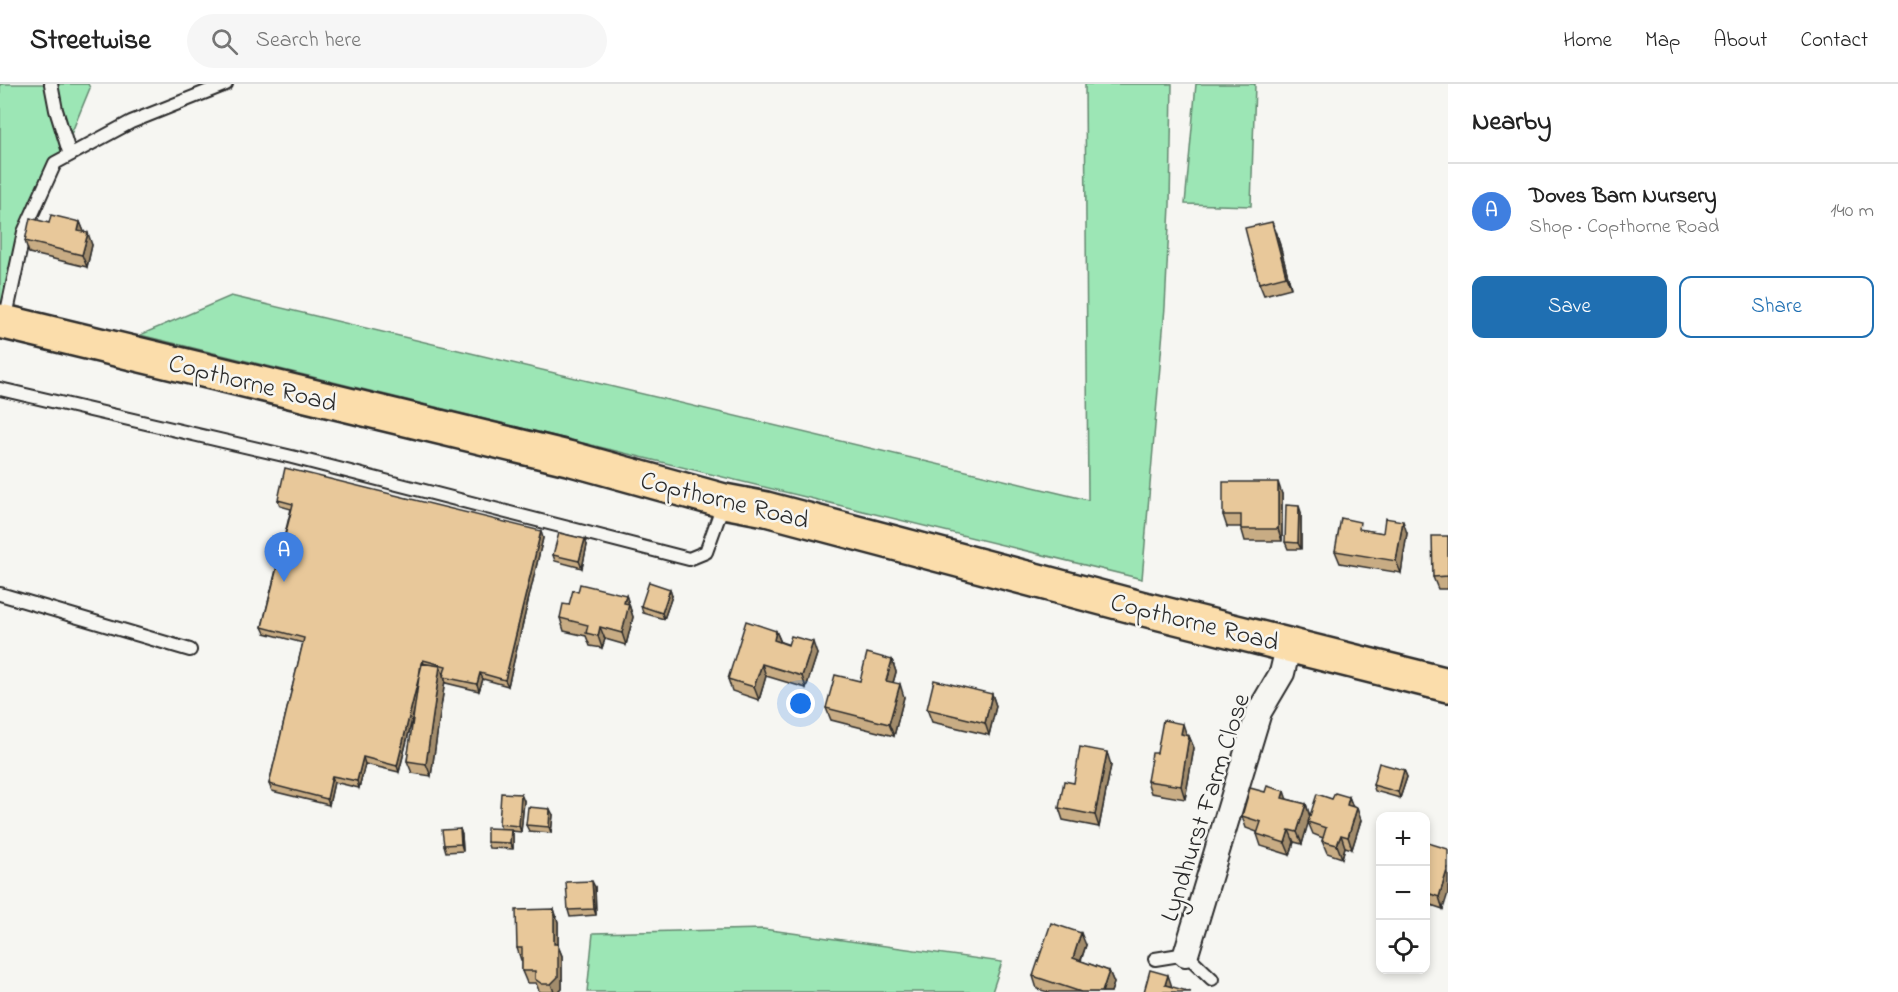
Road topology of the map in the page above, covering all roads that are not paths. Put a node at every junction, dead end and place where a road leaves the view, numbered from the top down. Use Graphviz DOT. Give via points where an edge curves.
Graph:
graph roads {
  1 [pos="51,84"];
  2 [pos="226,84"];
  3 [pos="70,155"];
  4 [pos="2,321"];
  5 [pos="0,389"];
  6 [pos="724,501"];
  7 [pos="0,594"];
  8 [pos="1289,644"];
  9 [pos="190,650"];
  10 [pos="1448,685"];
  11 [pos="1186,954"];
  12 [pos="1155,959"];
  13 [pos="1212,979"];
  1 -- 3 [label="lane"];
  2 -- 3 [label="lane" via="131,122"];
  3 -- 4 [label="lane" via="55,163 24,232"];
  4 -- 6 [label="highway, Copthorne Road" via="572,459"];
  5 -- 6 [label="lane" via="292,457 689,559 706,552"];
  6 -- 8 [label="highway, Copthorne Road"];
  7 -- 9 [label="lane"];
  8 -- 10 [label="highway, Copthorne Road"];
  8 -- 11 [label="street, Lyndhurst Farm Close" via="1282,673 1259,712"];
  11 -- 12 [label="lane"];
  11 -- 13 [label="lane"];
}
